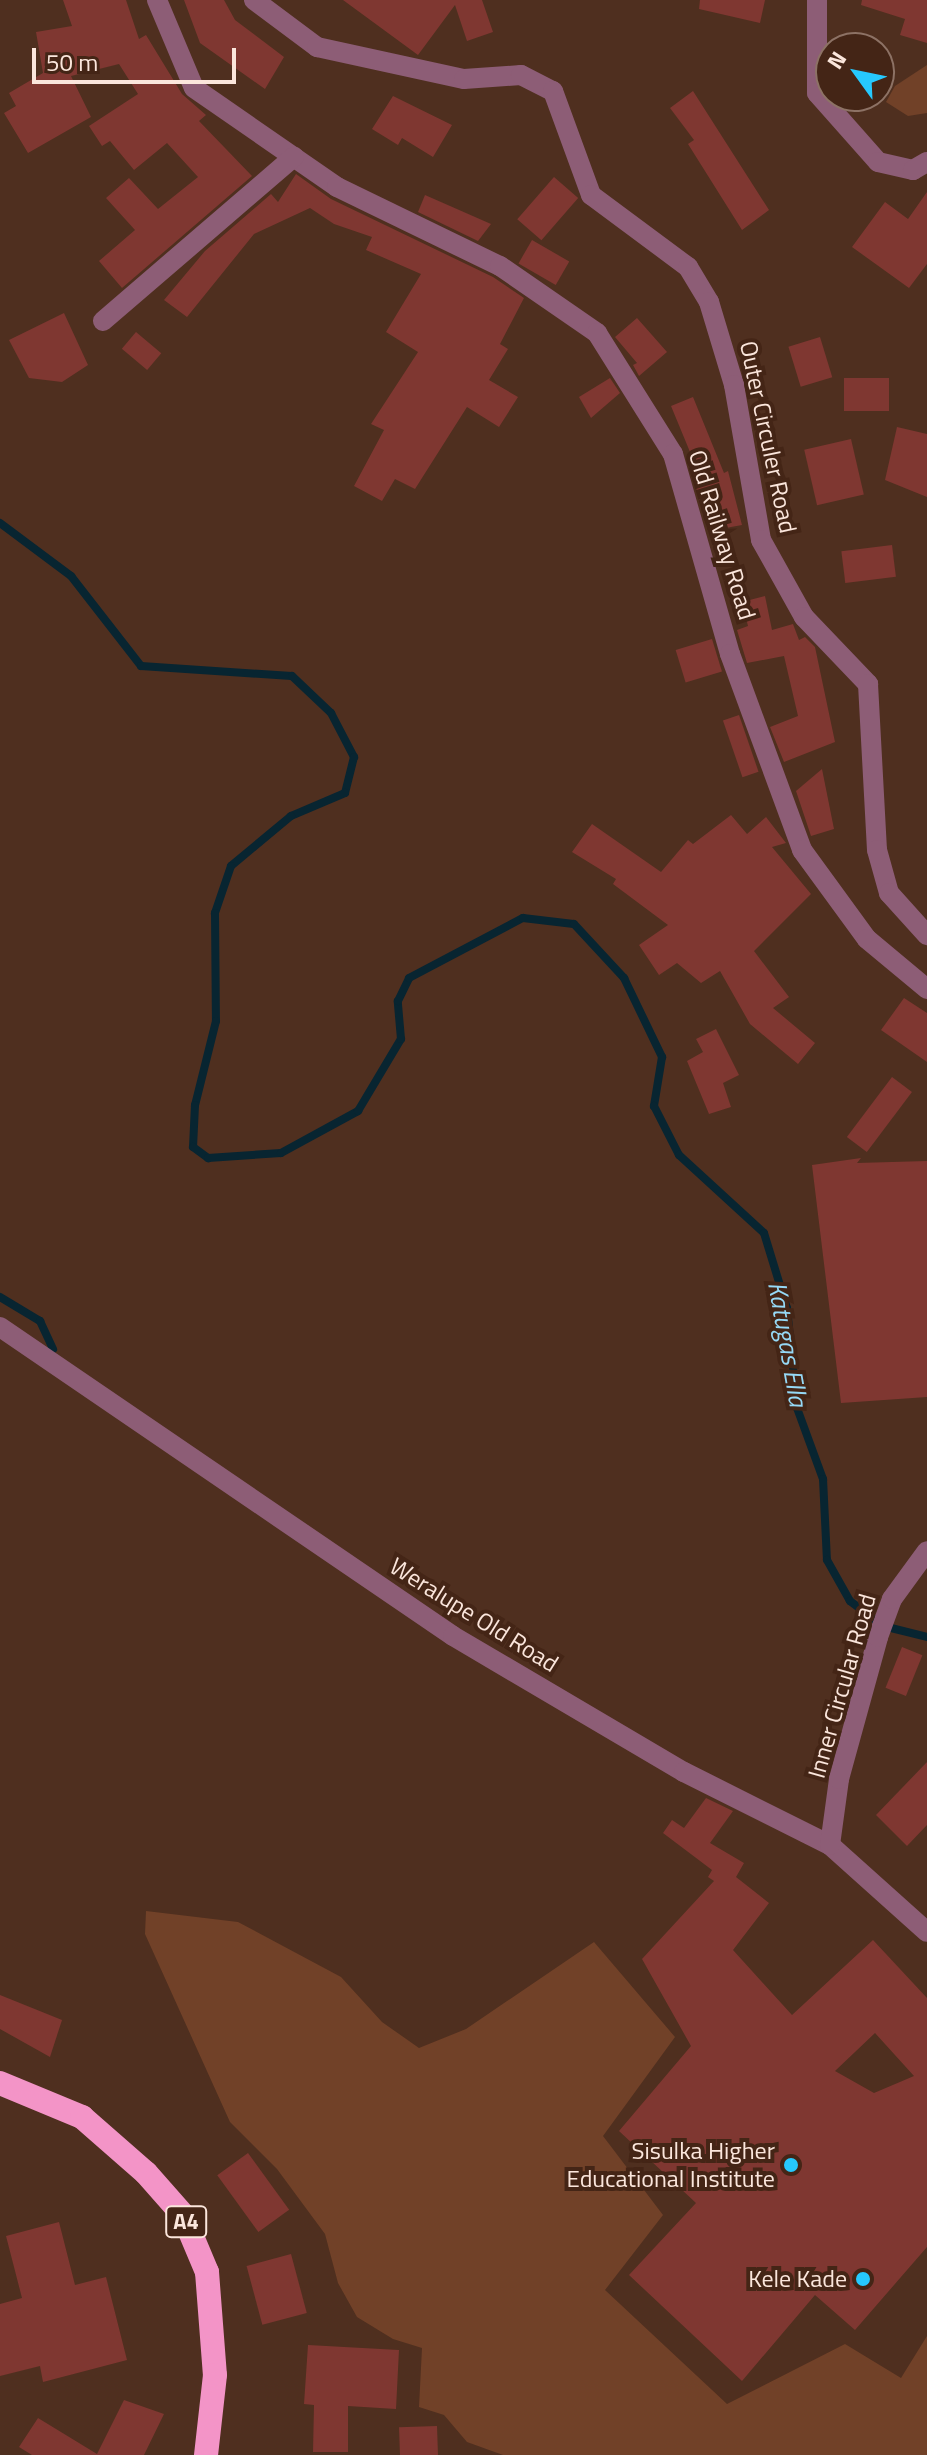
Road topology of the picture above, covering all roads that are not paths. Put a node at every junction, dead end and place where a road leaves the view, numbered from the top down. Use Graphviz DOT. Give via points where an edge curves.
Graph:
graph roads {
  1 [pos="157,0"];
  2 [pos="254,0"];
  3 [pos="817,0"];
  4 [pos="294,157"];
  5 [pos="927,162"];
  6 [pos="103,321"];
  7 [pos="927,935"];
  8 [pos="927,989"];
  9 [pos="0,1327"];
  10 [pos="927,1551"];
  11 [pos="830,1845"];
  12 [pos="927,1932"];
  13 [pos="0,2083"];
  14 [pos="206,2455"];
  1 -- 4 [label="street, Old Railway Road" via="194,88"];
  2 -- 7 [label="street, Outer Circuler Road" via="317,47 464,79 521,75 553,91 591,195 688,267 709,302 734,385 761,540 804,617 868,684 877,850 889,893"];
  3 -- 5 [label="street" via="817,93 878,162 913,170"];
  4 -- 6 [label="street"];
  4 -- 8 [label="street, Old Railway Road" via="337,187 500,266 597,333 673,454 730,654 802,850 867,939"];
  9 -- 11 [label="street, Weralupe Old Road" via="453,1636 684,1772"];
  10 -- 11 [label="street, Inner Circular Road" via="916,1560 878,1637 839,1779"];
  11 -- 12 [label="street, Weralupe Old Road"];
  13 -- 14 [label="highway, A4" via="82,2117 146,2173 183,2215 207,2272 215,2375"];
}
